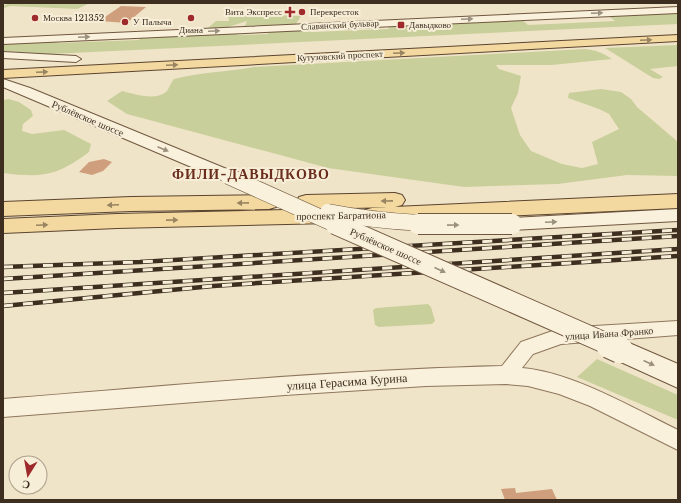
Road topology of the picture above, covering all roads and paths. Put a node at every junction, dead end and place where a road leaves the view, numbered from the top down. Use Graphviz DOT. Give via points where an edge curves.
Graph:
graph roads {
  1 [pos="678,10"];
  2 [pos="678,29"];
  3 [pos="678,38"];
  4 [pos="3,41"];
  5 [pos="3,55"];
  6 [pos="76,59"];
  7 [pos="3,63"];
  8 [pos="3,74"];
  9 [pos="3,83"];
  10 [pos="678,188"];
  11 [pos="277,198"];
  12 [pos="678,201"];
  13 [pos="3,209"];
  14 [pos="678,215"];
  15 [pos="3,226"];
  16 [pos="678,328"];
  17 [pos="506,375"];
  18 [pos="678,376"];
  19 [pos="3,408"];
  20 [pos="678,440"];
  4 -- 1 [label="street, Славянский бульвар, one-way"];
  2 -- 6 [label="main road, Кутузовский проспект"];
  8 -- 3 [label="main road, Кутузовский проспект, one-way"];
  5 -- 6 [label="street"];
  6 -- 7 [label="main road, Кутузовский проспект"];
  9 -- 11 [label="street, Рублёвское шоссе, one-way, bridge"];
  10 -- 13 [label="main road, проспект Багратиона, one-way" via="456,200 131,204"];
  11 -- 14 [label="street, one-way, bridge" via="374,221 441,225"];
  11 -- 18 [label="street, Рублёвское шоссе, one-way, bridge"];
  15 -- 12 [label="main road, проспект Багратиона, one-way" via="453,213"];
  16 -- 17 [label="street, улица Ивана Франко" via="561,336 527,348"];
  17 -- 19 [label="street, улица Герасима Курина" via="279,386"];
  17 -- 20 [label="street, улица Герасима Курина" via="528,377 559,385 595,399"];
}
